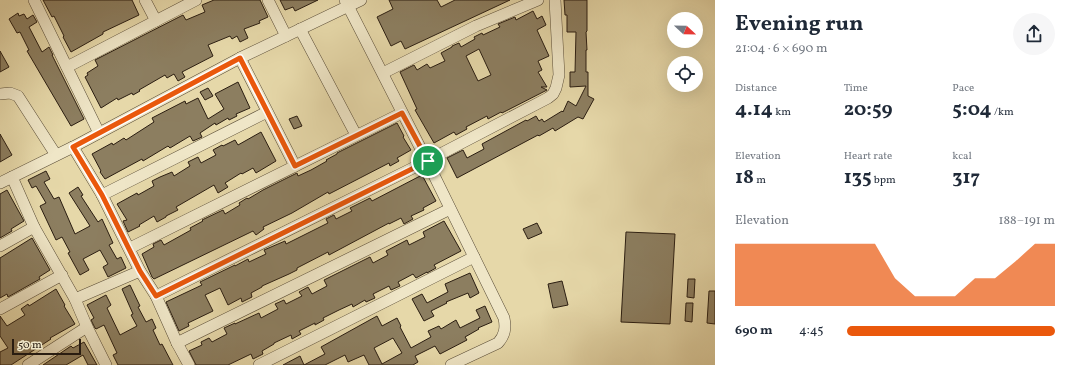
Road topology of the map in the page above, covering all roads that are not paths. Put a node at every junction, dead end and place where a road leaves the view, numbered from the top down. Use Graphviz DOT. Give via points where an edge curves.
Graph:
graph roads {
  1 [pos="34,0"];
  2 [pos="145,0"];
  3 [pos="196,0"];
  4 [pos="268,0"];
  5 [pos="361,0"];
  6 [pos="538,0"];
  7 [pos="555,0"];
  8 [pos="347,3"];
  9 [pos="156,21"];
  10 [pos="300,29"];
  11 [pos="286,36"];
  12 [pos="240,58"];
  13 [pos="67,67"];
  14 [pos="383,73"];
  15 [pos="0,94"];
  16 [pos="268,112"];
  17 [pos="402,113"];
  18 [pos="99,133"];
  19 [pos="356,136"];
  20 [pos="73,147"];
  21 [pos="56,155"];
  22 [pos="428,161"];
  23 [pos="295,166"];
  24 [pos="12,177"];
  25 [pos="0,183"];
  26 [pos="102,195"];
  27 [pos="450,209"];
  28 [pos="34,227"];
  29 [pos="0,246"];
  30 [pos="130,248"];
  31 [pos="474,257"];
  32 [pos="140,271"];
  33 [pos="62,276"];
  34 [pos="156,296"];
  35 [pos="75,299"];
  36 [pos="0,309"];
  37 [pos="87,327"];
  38 [pos="177,343"];
  39 [pos="471,361"];
  40 [pos="28,365"];
  41 [pos="106,365"];
  42 [pos="189,365"];
  43 [pos="259,365"];
  44 [pos="451,365"];
  1 -- 13 [label="street"];
  2 -- 9 [label="street"];
  3 -- 9 [label="street"];
  4 -- 11 [label="street"];
  5 -- 8 [label="street"];
  6 -- 14 [label="street" via="476,26"];
  7 -- 22 [label="street" via="559,76 553,94 543,102"];
  8 -- 10 [label="street"];
  8 -- 14 [label="street"];
  9 -- 13 [label="street"];
  10 -- 11 [label="street"];
  10 -- 19 [label="street"];
  11 -- 12 [label="street"];
  12 -- 16 [label="street"];
  12 -- 18 [label="street"];
  13 -- 18 [label="street"];
  14 -- 17 [label="street"];
  15 -- 21 [label="street" via="10,93 18,96"];
  16 -- 23 [label="street"];
  16 -- 26 [label="street"];
  17 -- 19 [label="street"];
  17 -- 22 [label="street"];
  18 -- 20 [label="street"];
  19 -- 23 [label="street"];
  20 -- 21 [label="street"];
  20 -- 26 [label="street"];
  21 -- 24 [label="street"];
  22 -- 27 [label="street"];
  22 -- 34 [label="street"];
  23 -- 30 [label="street"];
  24 -- 25 [label="street"];
  24 -- 28 [label="street"];
  26 -- 30 [label="street"];
  27 -- 31 [label="street"];
  27 -- 38 [label="street"];
  28 -- 29 [label="street"];
  28 -- 33 [label="street"];
  30 -- 32 [label="street"];
  31 -- 39 [label="street" via="504,318 505,330 498,343"];
  31 -- 43 [label="street"];
  32 -- 34 [label="street"];
  32 -- 35 [label="street"];
  33 -- 35 [label="street"];
  33 -- 36 [label="street"];
  34 -- 38 [label="street"];
  35 -- 37 [label="street"];
  37 -- 40 [label="street"];
  37 -- 41 [label="street"];
  38 -- 42 [label="street"];
  39 -- 44 [label="street"];
}
